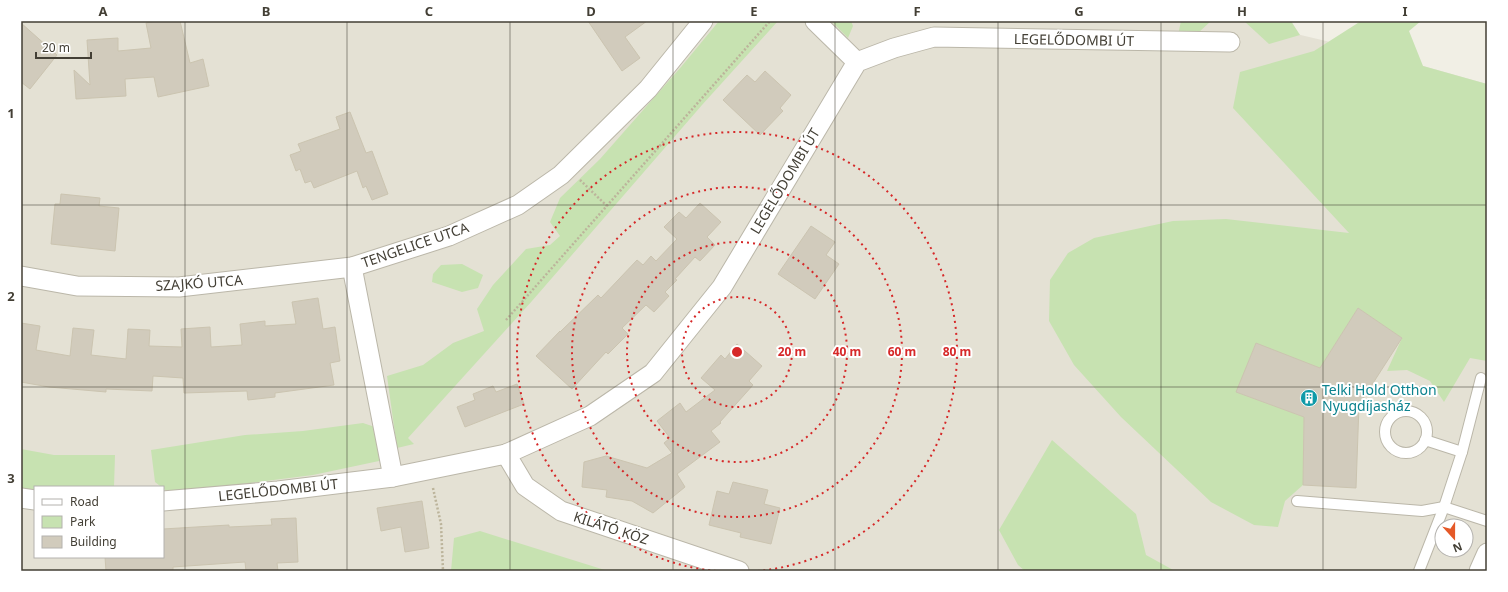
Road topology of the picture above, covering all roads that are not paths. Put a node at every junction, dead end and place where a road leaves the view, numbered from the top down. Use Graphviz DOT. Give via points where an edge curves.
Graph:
graph roads {
  1 [pos="703,21"];
  2 [pos="815,21"];
  3 [pos="1230,42"];
  4 [pos="857,62"];
  5 [pos="352,267"];
  6 [pos="21,276"];
  7 [pos="1480,378"];
  8 [pos="1425,440"];
  9 [pos="1462,452"];
  10 [pos="506,454"];
  11 [pos="393,477"];
  12 [pos="21,498"];
  13 [pos="34,500"];
  14 [pos="1297,501"];
  15 [pos="164,502"];
  16 [pos="1444,507"];
  17 [pos="1487,521"];
  18 [pos="1487,553"];
  19 [pos="739,571"];
  20 [pos="1419,571"];
  21 [pos="1479,571"];
  1 -- 5 [label="street, TENGELICE UTCA" via="648,89 561,175 518,205 449,236"];
  2 -- 4 [label="street"];
  3 -- 4 [label="street, LEGELŐDOMBI ÚT" via="934,38 894,48"];
  4 -- 10 [label="street, LEGELŐDOMBI ÚT" via="722,287 653,373 590,416"];
  5 -- 6 [label="street, SZAJKÓ UTCA" via="179,287 77,286"];
  5 -- 11 [label="street, TENGELICE UTCA"];
  7 -- 9 [label="lane"];
  8 -- 8 [label="lane" via="1426,426 1418,414 1411,411 1397,412 1387,422 1387,441 1396,451 1416,450"];
  8 -- 9 [label="lane"];
  9 -- 16 [label="lane"];
  10 -- 11 [label="street, LEGELŐDOMBI ÚT"];
  10 -- 19 [label="street, KILÁTÓ KÖZ" via="525,486 561,511"];
  11 -- 15 [label="street, LEGELŐDOMBI ÚT"];
  12 -- 13 [label="street"];
  14 -- 16 [label="lane" via="1422,511"];
  16 -- 17 [label="lane"];
  16 -- 20 [label="lane"];
  18 -- 21 [label="street"];
}
